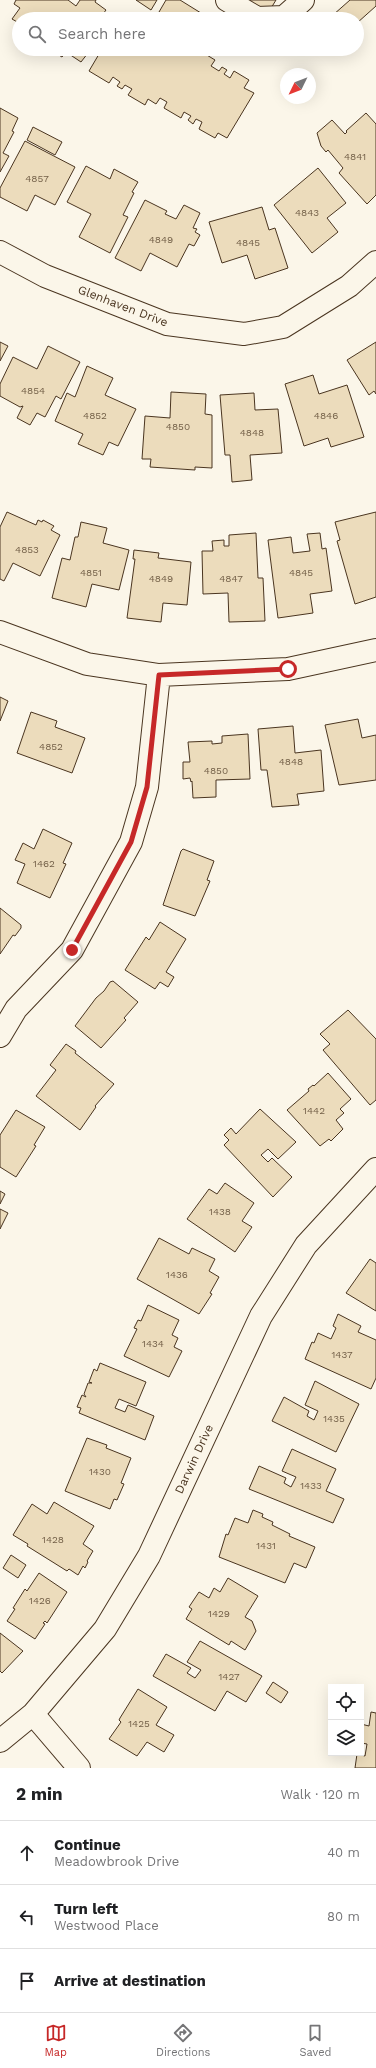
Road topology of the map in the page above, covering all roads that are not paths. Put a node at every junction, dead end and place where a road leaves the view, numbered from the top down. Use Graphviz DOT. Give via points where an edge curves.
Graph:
graph roads {
  1 [pos="227,0"];
  2 [pos="303,0"];
  3 [pos="247,12"];
  4 [pos="290,12"];
  5 [pos="0,252"];
  6 [pos="376,262"];
  7 [pos="0,632"];
  8 [pos="376,650"];
  9 [pos="159,675"];
  10 [pos="0,1036"];
  11 [pos="376,1169"];
  12 [pos="33,1714"];
  13 [pos="0,1741"];
  14 [pos="79,1768"];
  1 -- 3 [label="street"];
  2 -- 4 [label="street"];
  5 -- 6 [label="street, Glenhaven Drive" via="45,276 166,324 244,334 283,327 349,286"];
  7 -- 9 [label="street" via="87,664"];
  8 -- 9 [label="street" via="288,669"];
  9 -- 10 [label="street" via="147,787 131,842 72,950 16,1009"];
  11 -- 12 [label="street, Darwin Drive" via="306,1245 261,1316 149,1556 106,1629"];
  12 -- 13 [label="street, Darwin Drive"];
  12 -- 14 [label="street"];
}
